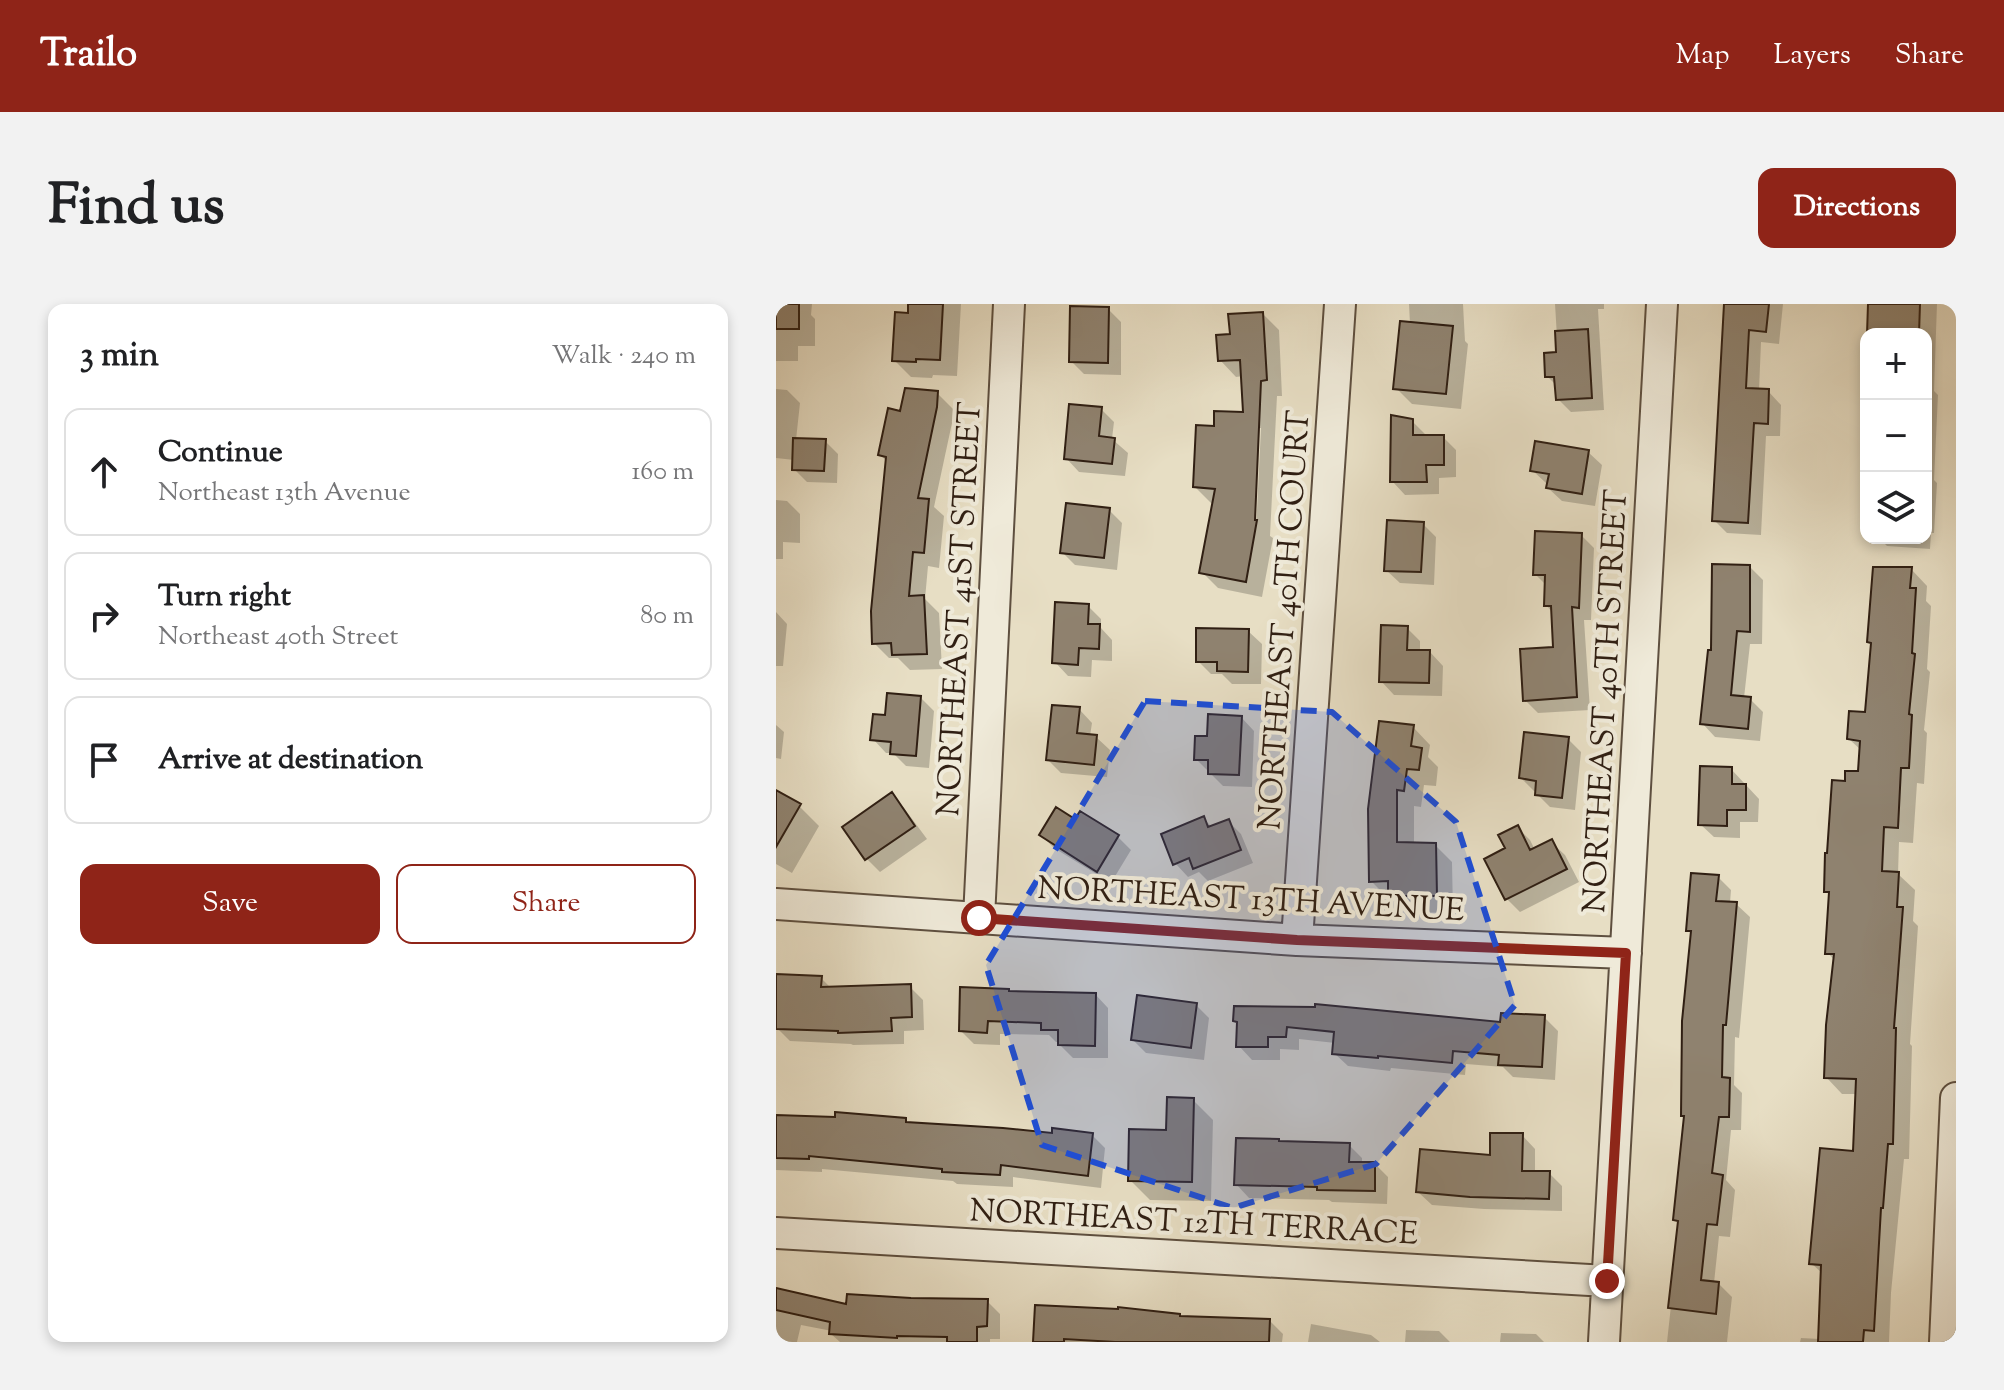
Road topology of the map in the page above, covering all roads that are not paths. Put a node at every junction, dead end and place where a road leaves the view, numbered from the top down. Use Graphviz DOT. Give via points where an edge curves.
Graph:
graph roads {
  1 [pos="1009,304"];
  2 [pos="1340,304"];
  3 [pos="1662,304"];
  4 [pos="776,904"];
  5 [pos="979,918"];
  6 [pos="1297,940"];
  7 [pos="1626,953"];
  8 [pos="1956,1098"];
  9 [pos="776,1233"];
  10 [pos="1607,1281"];
  11 [pos="1604,1342"];
  12 [pos="1945,1342"];
  1 -- 5 [label="street, NORTHEAST 41ST STREET"];
  2 -- 6 [label="street, NORTHEAST 40TH COURT"];
  3 -- 7 [label="street, NORTHEAST 40TH STREET"];
  4 -- 5 [label="street, NORTHEAST 13TH AVENUE"];
  5 -- 6 [label="street, NORTHEAST 13TH AVENUE"];
  6 -- 7 [label="street, NORTHEAST 13TH AVENUE"];
  7 -- 10 [label="street, NORTHEAST 40TH STREET"];
  8 -- 12 [label="street"];
  9 -- 10 [label="street, NORTHEAST 12TH TERRACE"];
  10 -- 11 [label="street, NORTHEAST 40TH STREET"];
}
